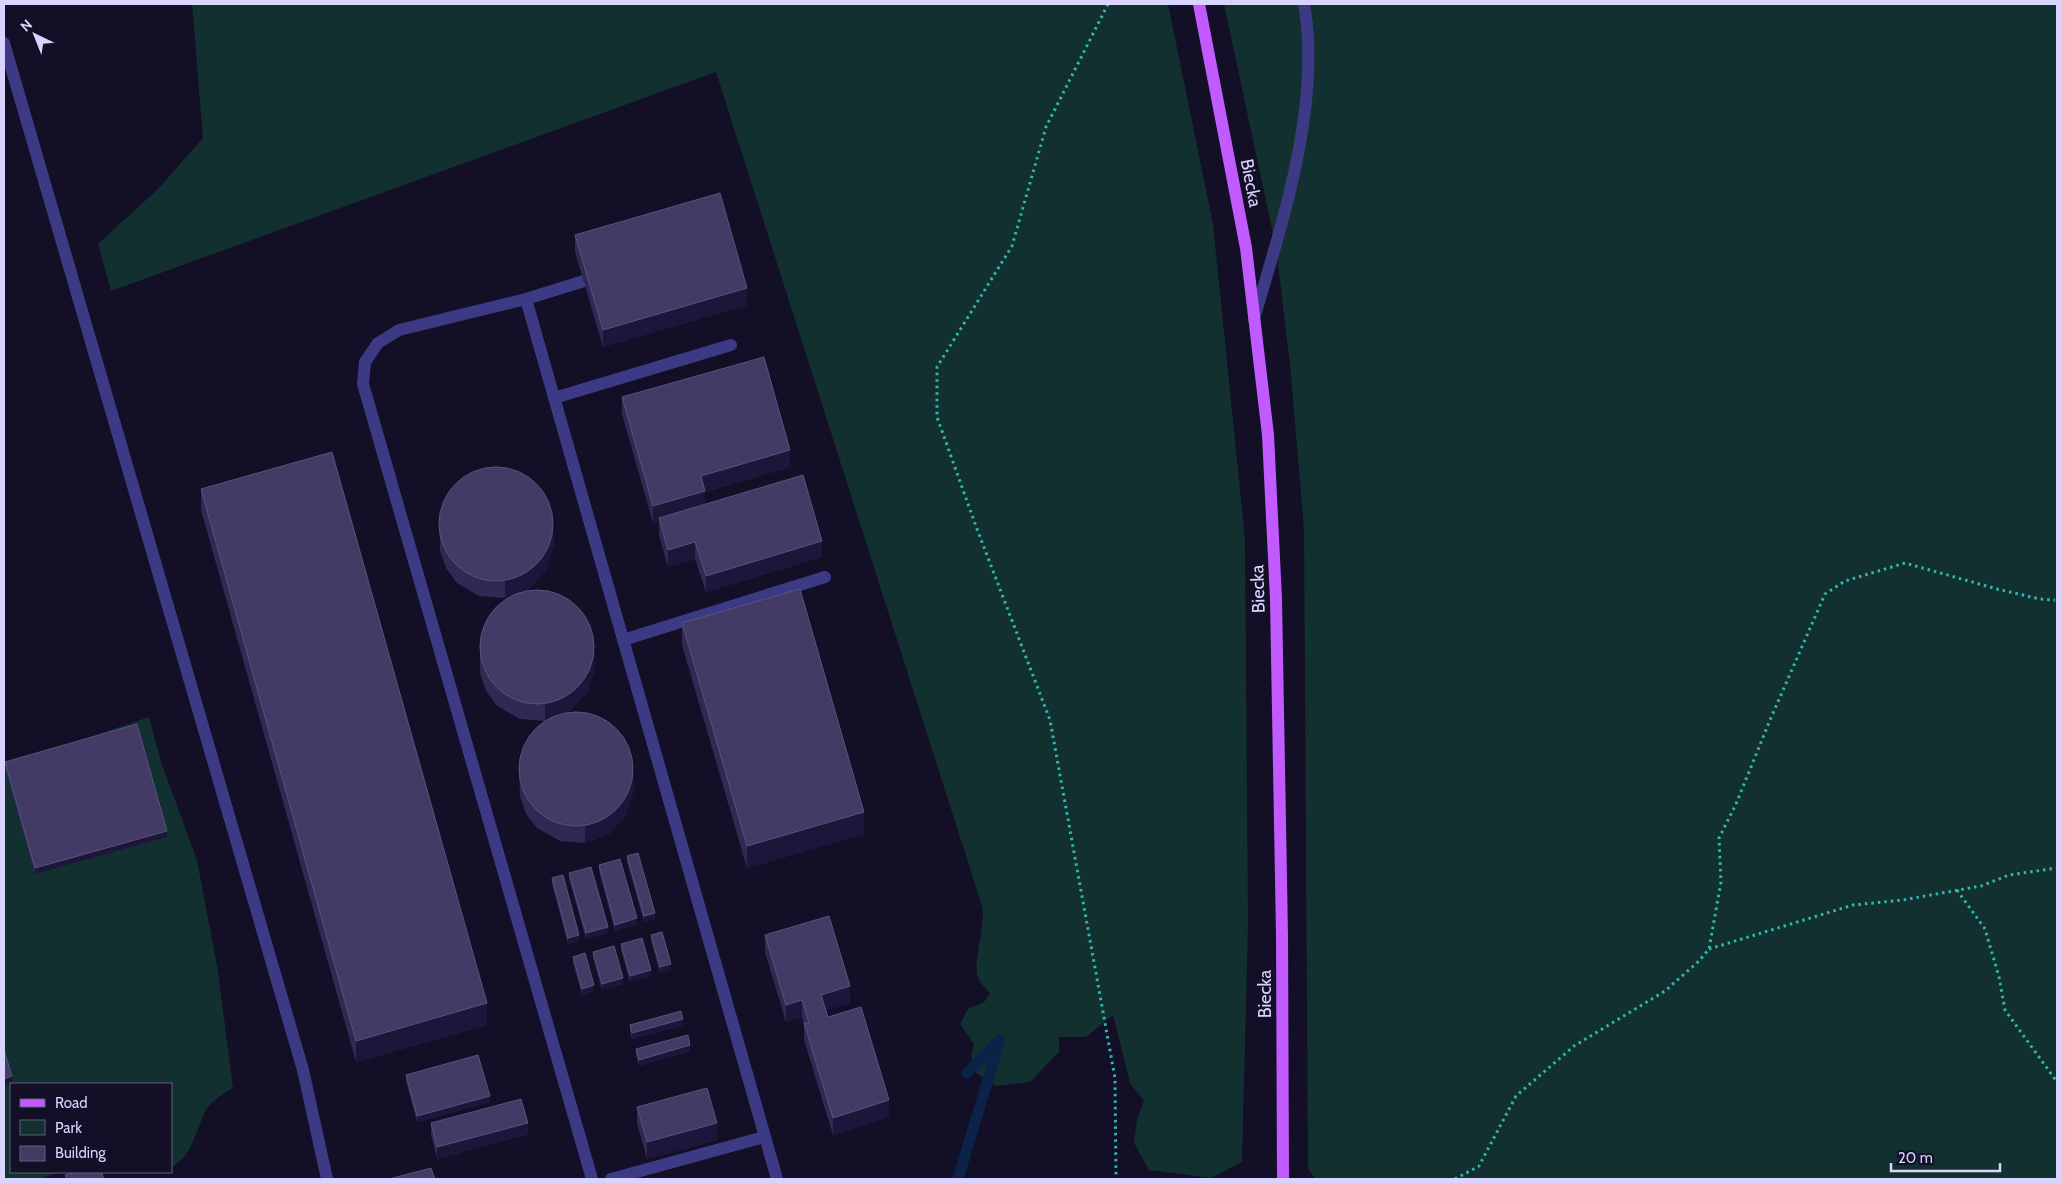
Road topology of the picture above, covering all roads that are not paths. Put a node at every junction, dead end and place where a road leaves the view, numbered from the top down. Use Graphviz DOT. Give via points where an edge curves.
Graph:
graph roads {
  1 [pos="1199,4"];
  2 [pos="1304,4"];
  3 [pos="4,44"];
  4 [pos="584,281"];
  5 [pos="526,299"];
  6 [pos="1254,319"];
  7 [pos="731,345"];
  8 [pos="554,398"];
  9 [pos="824,577"];
  10 [pos="623,640"];
  11 [pos="764,1137"];
  12 [pos="327,1179"];
  13 [pos="592,1179"];
  14 [pos="611,1179"];
  15 [pos="777,1179"];
  16 [pos="1283,1179"];
  1 -- 6 [label="main road, Biecka" via="1246,248"];
  2 -- 6 [label="street" via="1309,31 1306,100 1289,196"];
  3 -- 12 [label="street" via="303,1070"];
  4 -- 5 [label="street"];
  5 -- 8 [label="street"];
  5 -- 13 [label="street" via="399,330 378,343 365,362 363,384"];
  6 -- 16 [label="main road, Biecka" via="1268,434 1276,599"];
  7 -- 8 [label="street"];
  8 -- 10 [label="street"];
  9 -- 10 [label="street"];
  10 -- 11 [label="street"];
  11 -- 14 [label="street"];
  11 -- 15 [label="street"];
}
